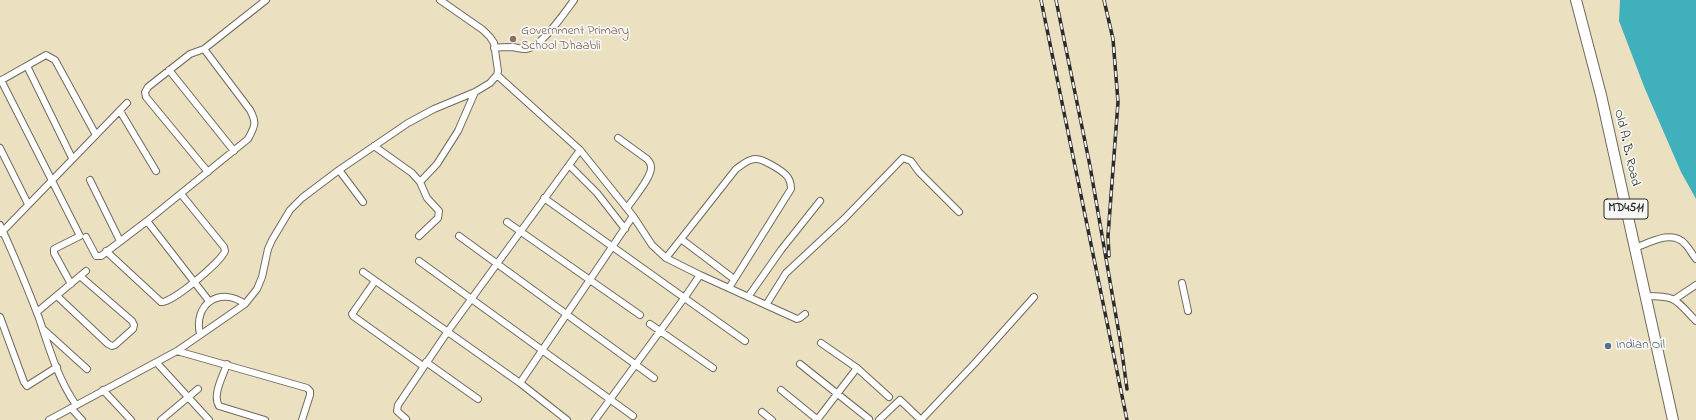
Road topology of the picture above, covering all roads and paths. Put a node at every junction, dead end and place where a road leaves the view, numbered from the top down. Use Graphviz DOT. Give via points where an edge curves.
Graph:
graph roads {
  1 [pos="266,0"];
  2 [pos="440,0"];
  3 [pos="574,0"];
  4 [pos="1572,0"];
  5 [pos="1576,0"];
  6 [pos="206,48"];
  7 [pos="494,48"];
  8 [pos="27,66"];
  9 [pos="170,70"];
  10 [pos="497,75"];
  11 [pos="1,81"];
  12 [pos="475,92"];
  13 [pos="127,103"];
  14 [pos="120,111"];
  15 [pos="96,135"];
  16 [pos="618,138"];
  17 [pos="374,146"];
  18 [pos="0,148"];
  19 [pos="580,150"];
  20 [pos="234,151"];
  21 [pos="72,158"];
  22 [pos="569,164"];
  23 [pos="339,170"];
  24 [pos="156,171"];
  25 [pos="208,172"];
  26 [pos="51,180"];
  27 [pos="90,180"];
  28 [pos="420,182"];
  29 [pos="181,194"];
  30 [pos="544,198"];
  31 [pos="820,201"];
  32 [pos="363,202"];
  33 [pos="28,204"];
  34 [pos="627,208"];
  35 [pos="959,212"];
  36 [pos="633,216"];
  37 [pos="147,221"];
  38 [pos="507,222"];
  39 [pos="625,229"];
  40 [pos="1,230"];
  41 [pos="520,232"];
  42 [pos="419,236"];
  43 [pos="459,236"];
  44 [pos="86,237"];
  45 [pos="681,239"];
  46 [pos="120,241"];
  47 [pos="614,246"];
  48 [pos="1635,248"];
  49 [pos="106,252"];
  50 [pos="666,258"];
  51 [pos="1696,259"];
  52 [pos="419,261"];
  53 [pos="498,264"];
  54 [pos="86,271"];
  55 [pos="363,272"];
  56 [pos="700,275"];
  57 [pos="80,276"];
  58 [pos="734,279"];
  59 [pos="590,280"];
  60 [pos="375,281"];
  61 [pos="194,282"];
  62 [pos="1182,283"];
  63 [pos="71,284"];
  64 [pos="1696,285"];
  65 [pos="729,288"];
  66 [pos="57,296"];
  67 [pos="1646,296"];
  68 [pos="748,297"];
  69 [pos="1034,297"];
  70 [pos="685,298"];
  71 [pos="472,299"];
  72 [pos="1675,299"];
  73 [pos="209,302"];
  74 [pos="245,304"];
  75 [pos="766,305"];
  76 [pos="1188,311"];
  77 [pos="36,312"];
  78 [pos="805,314"];
  79 [pos="566,315"];
  80 [pos="640,315"];
  81 [pos="0,317"];
  82 [pos="1695,318"];
  83 [pos="650,324"];
  84 [pos="42,328"];
  85 [pos="448,331"];
  86 [pos="660,331"];
  87 [pos="200,334"];
  88 [pos="745,341"];
  89 [pos="821,343"];
  90 [pos="177,351"];
  91 [pos="542,351"];
  92 [pos="158,362"];
  93 [pos="227,364"];
  94 [pos="425,364"];
  95 [pos="800,364"];
  96 [pos="635,365"];
  97 [pos="56,368"];
  98 [pos="713,368"];
  99 [pos="857,368"];
  100 [pos="88,369"];
  101 [pos="654,378"];
  102 [pos="520,383"];
  103 [pos="198,389"];
  104 [pos="103,390"];
  105 [pos="781,390"];
  106 [pos="837,394"];
  107 [pos="188,397"];
  108 [pos="889,397"];
  109 [pos="478,399"];
  110 [pos="611,400"];
  111 [pos="74,406"];
  112 [pos="762,412"];
  113 [pos="633,416"];
  114 [pos="406,419"];
  115 [pos="49,420"];
  116 [pos="82,420"];
  117 [pos="131,420"];
  118 [pos="162,420"];
  119 [pos="209,420"];
  120 [pos="265,420"];
  121 [pos="302,420"];
  122 [pos="567,420"];
  123 [pos="595,420"];
  124 [pos="772,420"];
  125 [pos="817,420"];
  126 [pos="869,420"];
  127 [pos="879,420"];
  128 [pos="921,420"];
  129 [pos="1666,420"];
  130 [pos="1673,420"];
  1 -- 6 [label="street"];
  2 -- 7 [label="street" via="483,30 490,37"];
  3 -- 7 [label="street" via="543,39 531,48"];
  4 -- 129 [label="main road, Old A. B. Road / MD4511" via="1611,161"];
  5 -- 48 [label="main road, Old A. B. Road / MD4511" via="1601,95"];
  6 -- 9 [label="street" via="190,54"];
  6 -- 20 [label="street" via="256,120 248,139"];
  7 -- 10 [label="street"];
  8 -- 11 [label="street"];
  8 -- 15 [label="street" via="46,56 55,60"];
  8 -- 21 [label="street"];
  9 -- 20 [label="street"];
  9 -- 25 [label="street" via="148,87 146,97"];
  10 -- 12 [label="street" via="490,83"];
  10 -- 19 [label="street"];
  11 -- 26 [label="street"];
  12 -- 17 [label="street" via="434,109"];
  12 -- 28 [label="street" via="458,131 437,164"];
  13 -- 14 [label="street"];
  14 -- 15 [label="street"];
  14 -- 24 [label="street"];
  15 -- 21 [label="street"];
  16 -- 34 [label="street" via="646,159 651,168"];
  17 -- 23 [label="street"];
  17 -- 28 [label="street" via="412,173"];
  18 -- 33 [label="street"];
  19 -- 22 [label="street"];
  19 -- 34 [label="street"];
  20 -- 25 [label="street"];
  21 -- 26 [label="street"];
  22 -- 30 [label="street"];
  22 -- 39 [label="street" via="597,193"];
  23 -- 32 [label="street"];
  23 -- 74 [label="street" via="290,210 268,249 257,289"];
  25 -- 29 [label="street"];
  26 -- 33 [label="street"];
  26 -- 63 [label="street" via="80,236 54,249"];
  27 -- 46 [label="street"];
  28 -- 42 [label="street" via="423,192 439,214"];
  29 -- 37 [label="street"];
  29 -- 61 [label="street" via="226,251"];
  30 -- 41 [label="street"];
  30 -- 47 [label="street"];
  31 -- 68 [label="street" via="780,250"];
  33 -- 40 [label="street"];
  34 -- 36 [label="street"];
  35 -- 75 [label="street" via="911,161 903,158 844,219 786,273"];
  36 -- 39 [label="street"];
  36 -- 50 [label="street" via="652,245"];
  37 -- 46 [label="street"];
  37 -- 61 [label="street"];
  38 -- 41 [label="street"];
  39 -- 47 [label="street"];
  40 -- 77 [label="street"];
  41 -- 53 [label="street"];
  41 -- 59 [label="street"];
  43 -- 53 [label="street"];
  44 -- 49 [label="street" via="96,256"];
  45 -- 50 [label="street"];
  45 -- 58 [label="street"];
  45 -- 58 [label="street" via="736,169 745,162 761,159 785,174 791,189"];
  46 -- 49 [label="street"];
  47 -- 59 [label="street"];
  47 -- 70 [label="street"];
  48 -- 51 [label="street" via="1672,237 1685,243"];
  48 -- 67 [label="main road, Old A. B. Road / MD4511"];
  49 -- 61 [label="street" via="161,302 168,302"];
  50 -- 56 [label="street"];
  52 -- 71 [label="street"];
  53 -- 71 [label="street"];
  53 -- 79 [label="street"];
  54 -- 57 [label="street"];
  55 -- 60 [label="street"];
  56 -- 65 [label="street"];
  56 -- 70 [label="street"];
  57 -- 63 [label="street"];
  57 -- 66 [label="street" via="134,325 133,329 115,345 108,344"];
  58 -- 65 [label="street"];
  59 -- 79 [label="street"];
  59 -- 80 [label="street"];
  60 -- 85 [label="street"];
  60 -- 94 [label="street" via="352,316"];
  61 -- 73 [label="street"];
  62 -- 76 [label="street"];
  63 -- 66 [label="street"];
  64 -- 72 [label="street"];
  65 -- 68 [label="street"];
  66 -- 77 [label="street"];
  67 -- 72 [label="street" via="1666,296"];
  67 -- 130 [label="main road, Old A. B. Road / MD4511"];
  68 -- 75 [label="street"];
  69 -- 128 [label="street"];
  70 -- 86 [label="street"];
  70 -- 88 [label="street"];
  71 -- 85 [label="street"];
  71 -- 91 [label="street"];
  72 -- 82 [label="street"];
  73 -- 74 [label="street" via="218,297 228,296"];
  73 -- 87 [label="street" via="199,316"];
  74 -- 87 [label="street"];
  75 -- 78 [label="street" via="797,319"];
  77 -- 84 [label="street"];
  79 -- 91 [label="street"];
  79 -- 96 [label="street"];
  81 -- 97 [label="street" via="27,386"];
  83 -- 86 [label="street"];
  84 -- 97 [label="street"];
  84 -- 100 [label="street"];
  85 -- 94 [label="street"];
  85 -- 102 [label="street"];
  86 -- 96 [label="street"];
  86 -- 98 [label="street"];
  87 -- 90 [label="street"];
  89 -- 99 [label="street"];
  90 -- 92 [label="street"];
  90 -- 93 [label="street"];
  91 -- 102 [label="street"];
  91 -- 110 [label="street"];
  92 -- 104 [label="street"];
  92 -- 107 [label="street"];
  93 -- 120 [label="street" via="216,402 219,406"];
  93 -- 121 [label="street" via="307,388 310,395"];
  94 -- 109 [label="street"];
  94 -- 114 [label="street" via="398,405 397,412"];
  95 -- 106 [label="street"];
  96 -- 101 [label="street"];
  96 -- 110 [label="street"];
  97 -- 111 [label="street"];
  99 -- 106 [label="street"];
  99 -- 108 [label="street"];
  102 -- 122 [label="street"];
  103 -- 107 [label="street"];
  104 -- 111 [label="street"];
  104 -- 117 [label="street"];
  105 -- 125 [label="street"];
  106 -- 125 [label="street"];
  106 -- 126 [label="street"];
  107 -- 118 [label="street"];
  107 -- 119 [label="street"];
  110 -- 113 [label="street"];
  110 -- 123 [label="street"];
  111 -- 115 [label="street"];
  111 -- 116 [label="street"];
  112 -- 124 [label="street"];
  127 -- 128 [label="street" via="900,400"];
}
